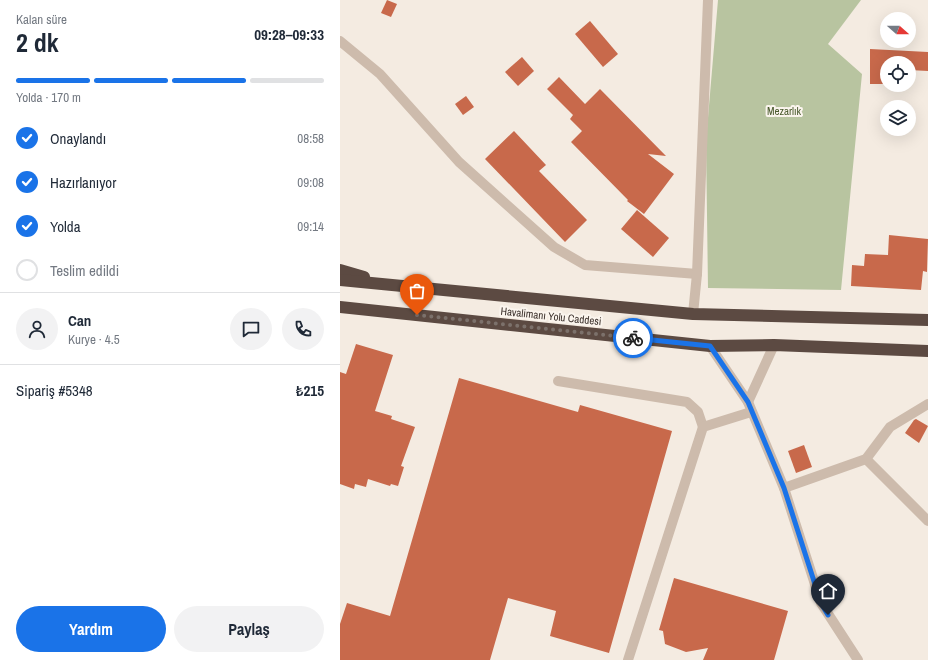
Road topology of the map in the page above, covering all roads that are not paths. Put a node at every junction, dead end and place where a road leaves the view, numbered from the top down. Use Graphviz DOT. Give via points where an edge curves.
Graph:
graph roads {
  1 [pos="708,0"];
  2 [pos="340,41"];
  3 [pos="340,270"];
  4 [pos="697,274"];
  5 [pos="340,280"];
  6 [pos="392,286"];
  7 [pos="340,307"];
  8 [pos="693,314"];
  9 [pos="928,320"];
  10 [pos="774,345"];
  11 [pos="710,346"];
  12 [pos="928,351"];
  13 [pos="558,381"];
  14 [pos="928,404"];
  15 [pos="749,407"];
  16 [pos="703,428"];
  17 [pos="866,459"];
  18 [pos="784,488"];
  19 [pos="928,521"];
  20 [pos="628,660"];
  21 [pos="858,660"];
  1 -- 4 [label="street"];
  2 -- 4 [label="street" via="380,74 459,162 554,247 585,265"];
  3 -- 6 [label="highway"];
  4 -- 8 [label="street"];
  5 -- 6 [label="highway, Havalimanı Yolu Caddesi"];
  6 -- 8 [label="highway, Havalimanı Yolu Caddesi"];
  7 -- 11 [label="highway, Havalimanı Yolu Caddesi"];
  8 -- 9 [label="highway, Havalimanı Yolu Caddesi"];
  10 -- 11 [label="highway, Havalimanı Yolu Caddesi"];
  10 -- 12 [label="highway, Havalimanı Yolu Caddesi"];
  10 -- 15 [label="street"];
  11 -- 15 [label="street"];
  13 -- 16 [label="street" via="687,402 698,412"];
  14 -- 17 [label="street" via="890,427"];
  15 -- 16 [label="street"];
  15 -- 18 [label="street"];
  16 -- 20 [label="street"];
  17 -- 18 [label="street"];
  17 -- 19 [label="street"];
  18 -- 21 [label="street" via="821,603"];
}
